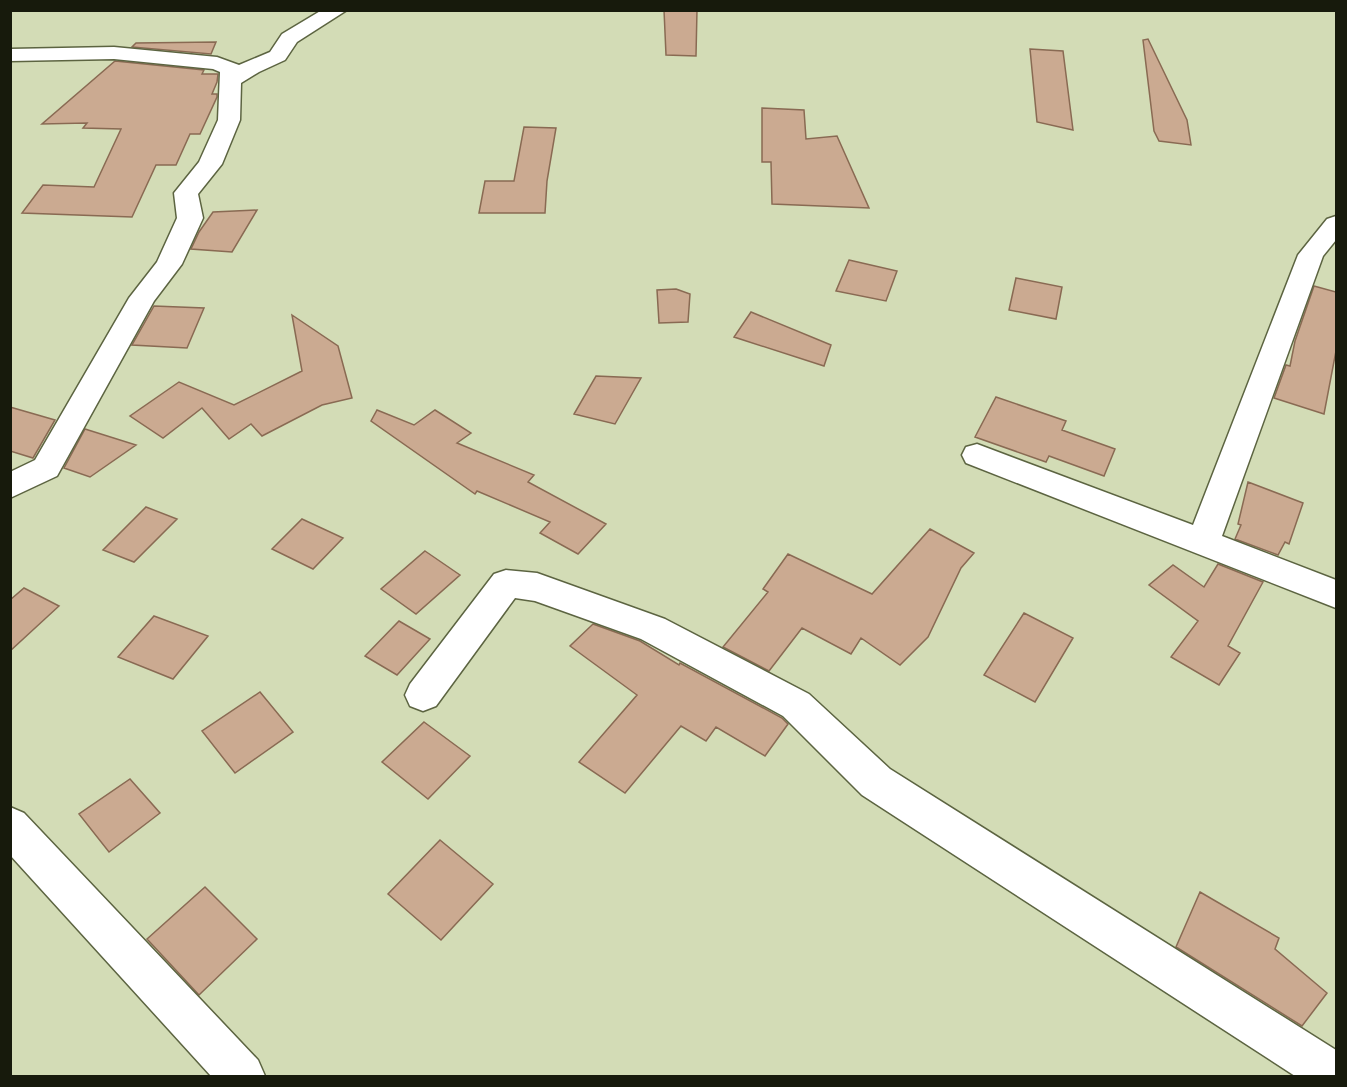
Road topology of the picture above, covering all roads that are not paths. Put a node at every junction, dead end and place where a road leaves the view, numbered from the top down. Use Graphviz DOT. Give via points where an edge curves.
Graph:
graph roads {
  1 [pos="337,10"];
  2 [pos="10,55"];
  3 [pos="231,80"];
  4 [pos="1336,224"];
  5 [pos="977,455"];
  6 [pos="10,486"];
  7 [pos="1203,542"];
  8 [pos="1336,594"];
  9 [pos="423,695"];
  10 [pos="10,826"];
  11 [pos="242,1077"];
  12 [pos="1336,1077"];
  1 -- 3 [label="street" via="289,38 278,56"];
  2 -- 3 [label="street" via="114,53 217,63 231,69"];
  3 -- 6 [label="street" via="229,120 210,164 186,193 190,218 169,264 142,298 46,468"];
  4 -- 7 [label="street" via="1311,255"];
  5 -- 7 [label="street"];
  7 -- 8 [label="street"];
  9 -- 12 [label="street" via="507,584 537,587 653,629 796,705 876,782"];
  10 -- 11 [label="street"];
}
